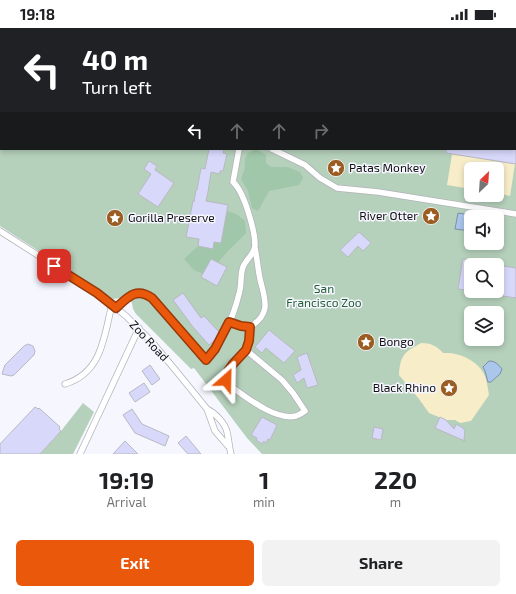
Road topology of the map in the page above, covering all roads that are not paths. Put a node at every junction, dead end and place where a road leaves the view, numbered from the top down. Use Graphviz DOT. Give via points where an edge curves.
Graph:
graph roads {
  1 [pos="240,150"];
  2 [pos="274,150"];
  3 [pos="516,214"];
  4 [pos="0,232"];
  5 [pos="255,247"];
  6 [pos="114,306"];
  7 [pos="229,322"];
  8 [pos="250,327"];
  9 [pos="139,328"];
  10 [pos="246,350"];
  11 [pos="65,384"];
  12 [pos="207,409"];
  13 [pos="228,446"];
  14 [pos="80,454"];
  15 [pos="231,454"];
  1 -- 5 [label="lane" via="233,182 240,190 253,229"];
  2 -- 3 [label="lane" via="305,165 337,188"];
  4 -- 6 [label="lane, Zoo Road"];
  5 -- 7 [label="lane" via="244,266 239,294"];
  5 -- 8 [label="lane" via="266,300 264,313 259,321"];
  6 -- 7 [label="lane" via="136,293 145,293 206,360 215,349"];
  6 -- 9 [label="lane, Zoo Road"];
  6 -- 11 [label="lane" via="95,362 74,382"];
  7 -- 8 [label="lane"];
  8 -- 10 [label="lane"];
  9 -- 12 [label="lane, Zoo Road"];
  9 -- 14 [label="lane"];
  10 -- 10 [label="lane" via="228,371 226,380 229,385 261,407 284,415 296,416 305,412 282,380"];
  12 -- 13 [label="lane, Zoo Road" via="215,431"];
  12 -- 13 [label="lane, Zoo Road" via="221,421 227,432"];
  13 -- 15 [label="lane, Zoo Road"];
}
